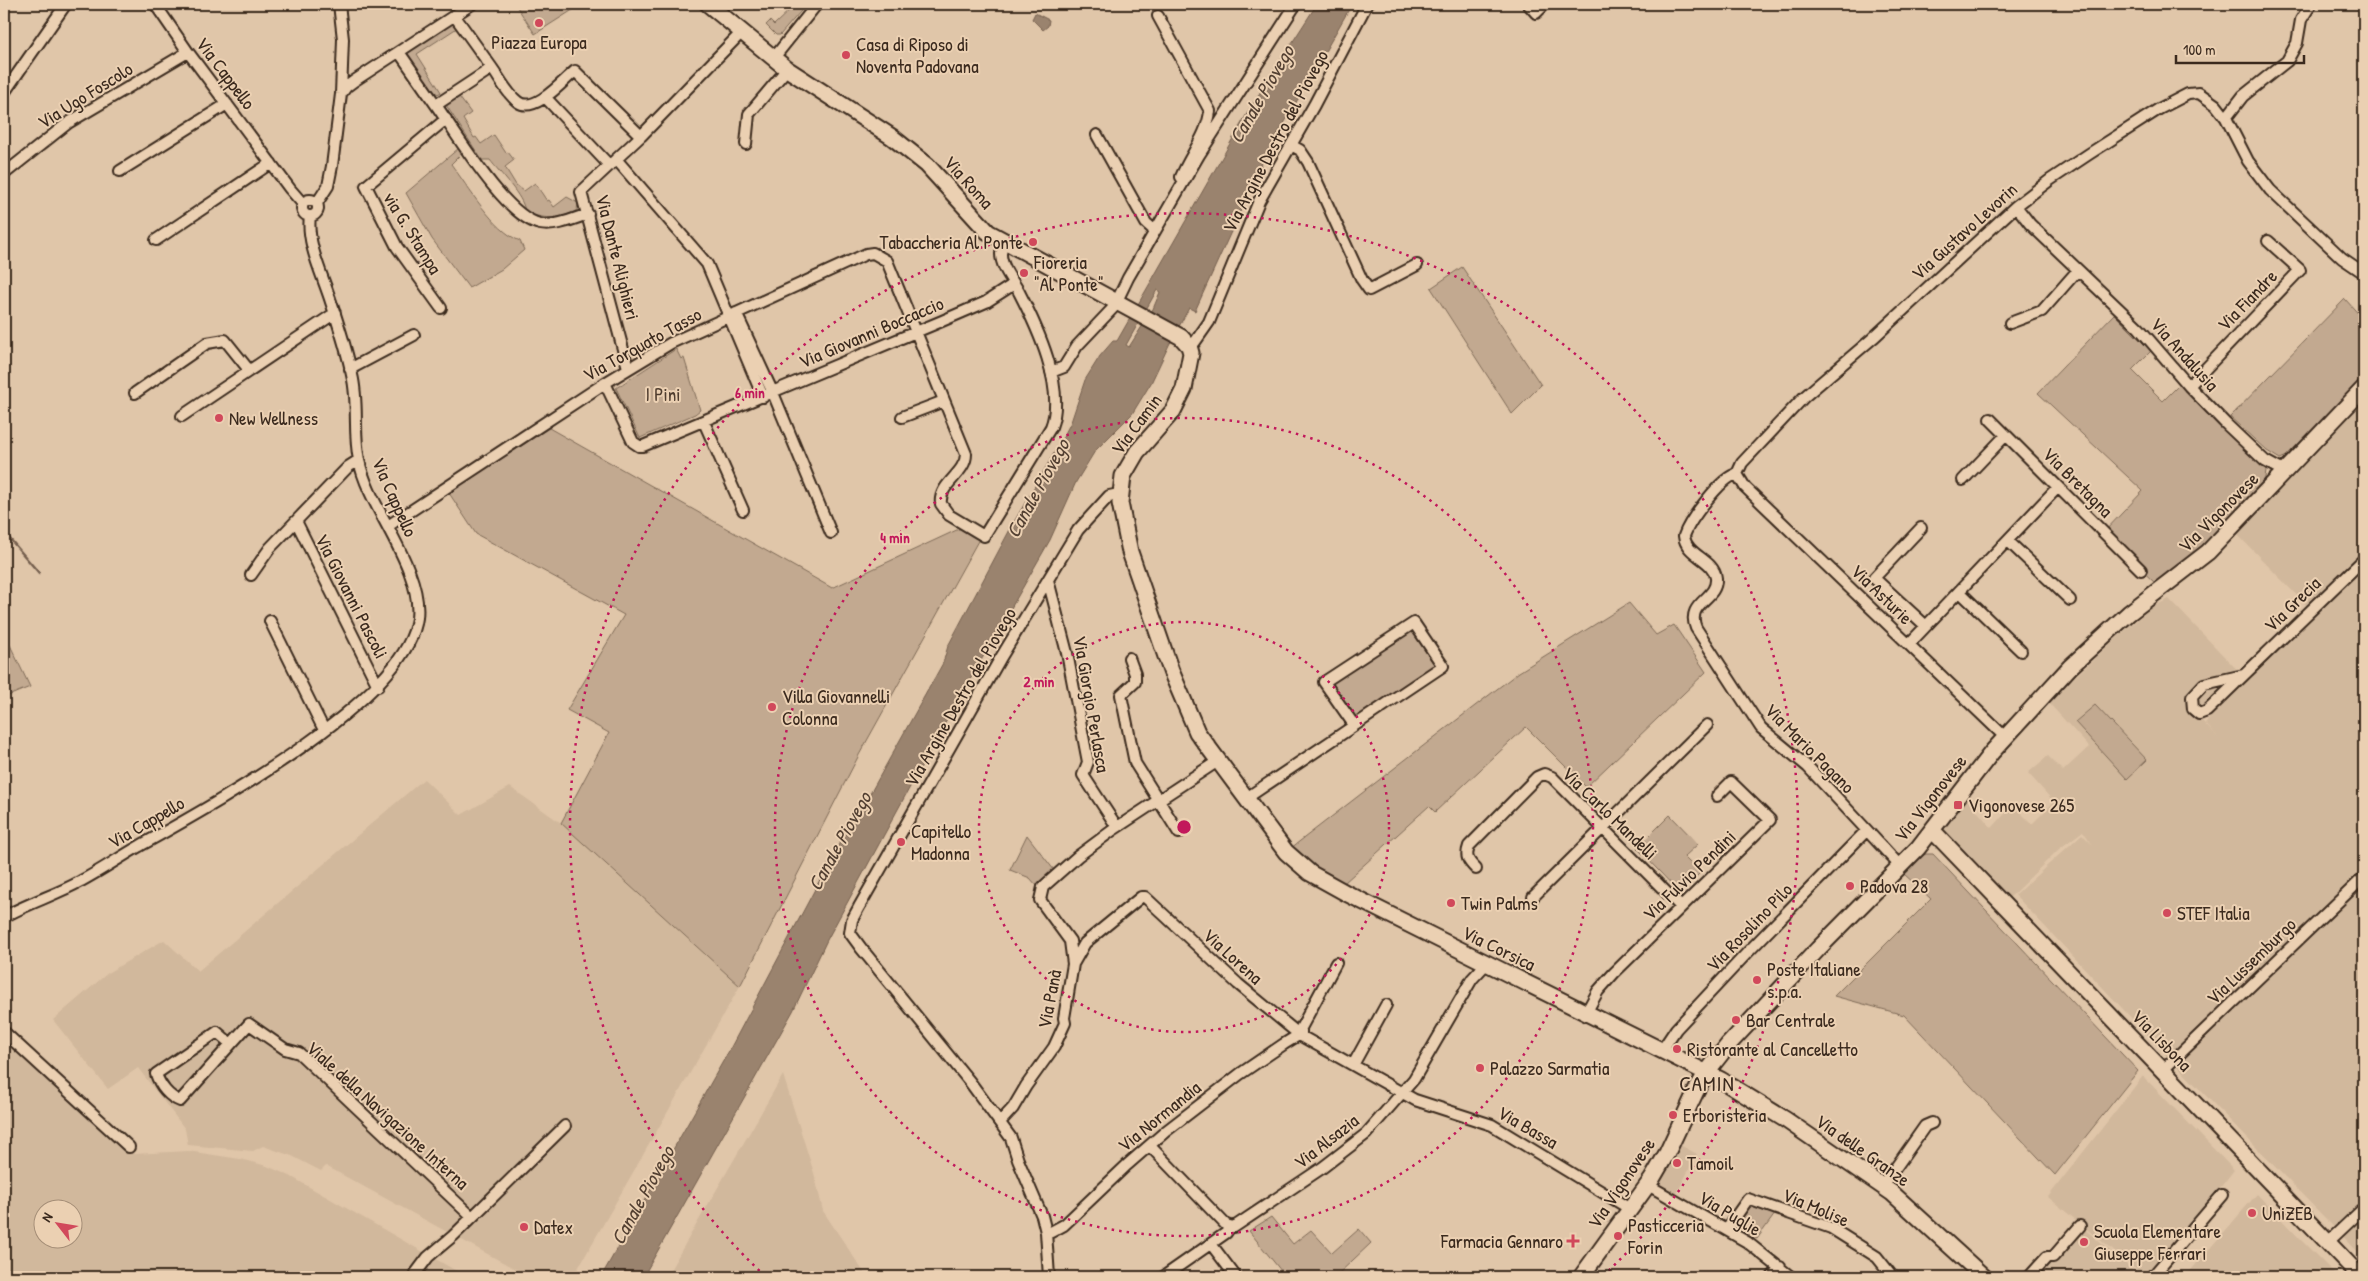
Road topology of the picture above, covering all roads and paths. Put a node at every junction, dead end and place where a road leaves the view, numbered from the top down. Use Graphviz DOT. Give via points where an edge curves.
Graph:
graph roads {
  1 [pos="66,4"];
  2 [pos="155,4"];
  3 [pos="339,4"];
  4 [pos="472,4"];
  5 [pos="708,4"];
  6 [pos="817,4"];
  7 [pos="1296,4"];
  8 [pos="1367,4"];
  9 [pos="1528,4"];
  10 [pos="1545,4"];
  11 [pos="2311,4"];
  12 [pos="454,15"];
  13 [pos="1158,16"];
  14 [pos="741,33"];
  15 [pos="188,52"];
  16 [pos="399,52"];
  17 [pos="773,59"];
  18 [pos="492,68"];
  19 [pos="787,69"];
  20 [pos="4,93"];
  21 [pos="341,94"];
  22 [pos="545,97"];
  23 [pos="227,104"];
  24 [pos="436,105"];
  25 [pos="2226,118"];
  26 [pos="446,119"];
  27 [pos="1097,135"];
  28 [pos="641,136"];
  29 [pos="746,144"];
  30 [pos="1291,145"];
  31 [pos="612,162"];
  32 [pos="271,163"];
  33 [pos="120,171"];
  34 [pos="4,174"];
  35 [pos="317,203"];
  36 [pos="303,204"];
  37 [pos="1170,206"];
  38 [pos="2016,206"];
  39 [pos="588,214"];
  40 [pos="310,216"];
  41 [pos="1155,231"];
  42 [pos="156,240"];
  43 [pos="2268,241"];
  44 [pos="1006,243"];
  45 [pos="1417,265"];
  46 [pos="2078,270"];
  47 [pos="2364,273"];
  48 [pos="1014,284"];
  49 [pos="1123,306"];
  50 [pos="441,308"];
  51 [pos="335,313"];
  52 [pos="732,315"];
  53 [pos="2010,323"];
  54 [pos="917,332"];
  55 [pos="414,335"];
  56 [pos="1185,342"];
  57 [pos="628,368"];
  58 [pos="350,369"];
  59 [pos="249,370"];
  60 [pos="1051,372"];
  61 [pos="605,383"];
  62 [pos="2189,386"];
  63 [pos="2364,388"];
  64 [pos="135,393"];
  65 [pos="774,393"];
  66 [pos="763,397"];
  67 [pos="944,401"];
  68 [pos="182,416"];
  69 [pos="902,417"];
  70 [pos="1990,419"];
  71 [pos="704,422"];
  72 [pos="2006,435"];
  73 [pos="359,460"];
  74 [pos="1736,474"];
  75 [pos="2281,477"];
  76 [pos="1963,480"];
  77 [pos="2058,488"];
  78 [pos="1119,494"];
  79 [pos="743,510"];
  80 [pos="296,522"];
  81 [pos="388,526"];
  82 [pos="1921,528"];
  83 [pos="832,533"];
  84 [pos="2008,541"];
  85 [pos="2364,559"];
  86 [pos="2141,570"];
  87 [pos="251,575"];
  88 [pos="1048,580"];
  89 [pos="1960,592"];
  90 [pos="2070,600"];
  91 [pos="1693,619"];
  92 [pos="270,621"];
  93 [pos="1926,626"];
  94 [pos="1909,644"];
  95 [pos="2020,651"];
  96 [pos="1129,658"];
  97 [pos="2244,675"];
  98 [pos="378,686"];
  99 [pos="1354,725"];
  100 [pos="1707,725"];
  101 [pos="324,730"];
  102 [pos="2005,737"];
  103 [pos="1218,761"];
  104 [pos="1716,796"];
  105 [pos="1245,799"];
  106 [pos="1158,801"];
  107 [pos="1117,827"];
  108 [pos="1602,828"];
  109 [pos="1932,830"];
  110 [pos="1866,831"];
  111 [pos="1179,833"];
  112 [pos="1901,867"];
  113 [pos="1476,869"];
  114 [pos="2364,877"];
  115 [pos="1533,896"];
  116 [pos="1146,897"];
  117 [pos="1681,907"];
  118 [pos="4,917"];
  119 [pos="1336,963"];
  120 [pos="1073,964"];
  121 [pos="1486,964"];
  122 [pos="1386,1005"];
  123 [pos="1586,1012"];
  124 [pos="4,1032"];
  125 [pos="1302,1036"];
  126 [pos="231,1044"];
  127 [pos="1662,1050"];
  128 [pos="1353,1064"];
  129 [pos="2162,1070"];
  130 [pos="1706,1073"];
  131 [pos="1402,1093"];
  132 [pos="1000,1122"];
  133 [pos="1932,1123"];
  134 [pos="565,1126"];
  135 [pos="1150,1146"];
  136 [pos="129,1147"];
  137 [pos="1648,1185"];
  138 [pos="1882,1187"];
  139 [pos="2222,1195"];
  140 [pos="2364,1208"];
  141 [pos="1630,1209"];
  142 [pos="472,1217"];
  143 [pos="2080,1226"];
  144 [pos="1230,1227"];
  145 [pos="1727,1229"];
  146 [pos="1046,1232"];
  147 [pos="2328,1242"];
  148 [pos="1210,1244"];
  149 [pos="1780,1267"];
  150 [pos="414,1275"];
  151 [pos="1049,1277"];
  152 [pos="1163,1277"];
  153 [pos="1236,1277"];
  154 [pos="1581,1277"];
  155 [pos="1772,1277"];
  156 [pos="1790,1277"];
  157 [pos="1893,1277"];
  158 [pos="1984,1277"];
  159 [pos="2029,1277"];
  160 [pos="2152,1277"];
  161 [pos="2361,1277"];
  1 -- 20 [label="street"];
  2 -- 15 [label="street, Via Cappello"];
  3 -- 21 [label="street" via="343,39"];
  4 -- 12 [label="street"];
  5 -- 14 [label="street, Via Roma"];
  6 -- 17 [label="street"];
  7 -- 37 [label="street"];
  8 -- 30 [label="street, Via Argine Destro del Piovego"];
  9 -- 10 [label="street" via="1536,13"];
  11 -- 25 [label="street" via="2302,20 2297,44 2287,61 2243,96"];
  12 -- 16 [label="street"];
  12 -- 18 [label="street"];
  13 -- 37 [label="street" via="1210,111 1209,123 1190,156"];
  14 -- 17 [label="street, Via Roma"];
  14 -- 28 [label="street, Via Dante Alighieri"];
  15 -- 23 [label="street, Via Cappello"];
  15 -- 34 [label="street, Via Ugo Foscolo" via="68,123"];
  16 -- 21 [label="street" via="346,87"];
  16 -- 24 [label="street"];
  17 -- 19 [label="street, Via Roma"];
  18 -- 22 [label="street" via="520,104 533,105"];
  18 -- 24 [label="street"];
  19 -- 29 [label="street" via="749,114"];
  19 -- 44 [label="street, Via Roma" via="892,136 927,165 988,232"];
  21 -- 35 [label="street" via="328,186"];
  22 -- 28 [label="street" via="575,71"];
  22 -- 31 [label="street, Via Dante Alighieri"];
  23 -- 32 [label="street, Via Cappello"];
  23 -- 33 [label="street"];
  24 -- 26 [label="street"];
  25 -- 38 [label="street, Via Gustavo Levorin" via="2203,95 2182,96 2050,180"];
  25 -- 47 [label="street, Via Gustavo Levorin" via="2248,161 2270,190 2337,254"];
  26 -- 39 [label="street" via="498,193 521,216 553,225"];
  26 -- 50 [label="street, via G. Stampa" via="366,186 397,247"];
  27 -- 41 [label="street" via="1146,223"];
  28 -- 31 [label="street, Via Dante Alighieri"];
  30 -- 45 [label="street" via="1300,150 1308,162 1369,290"];
  30 -- 56 [label="street, Via Argine Destro del Piovego" via="1255,209 1209,322 1195,342"];
  31 -- 39 [label="street, Via Dante Alighieri" via="581,192"];
  31 -- 52 [label="street" via="707,264"];
  32 -- 36 [label="street, Via Cappello"];
  32 -- 42 [label="street"];
  35 -- 36 [label="street" via="310,200"];
  35 -- 40 [label="street" via="318,210"];
  36 -- 40 [label="street, Via Cappello" via="304,213"];
  37 -- 41 [label="street"];
  38 -- 46 [label="street, Via Andalusia" via="2025,219"];
  38 -- 74 [label="street, Via Gustavo Levorin" via="1804,397 1742,463"];
  39 -- 57 [label="street, Via Dante Alighieri"];
  40 -- 51 [label="street, Via Cappello" via="316,255"];
  41 -- 49 [label="street"];
  43 -- 62 [label="street, Via Fiandre" via="2300,270"];
  44 -- 48 [label="street" via="1001,254"];
  44 -- 49 [label="street"];
  46 -- 53 [label="street" via="2042,311"];
  46 -- 62 [label="street, Via Andalusia" via="2150,340"];
  48 -- 54 [label="street, Via Giovanni Boccaccio" via="986,302"];
  48 -- 60 [label="street" via="1031,316"];
  49 -- 56 [label="street"];
  49 -- 60 [label="street" via="1077,346 1064,367"];
  51 -- 58 [label="street, Via Cappello"];
  51 -- 59 [label="street"];
  52 -- 54 [label="street, Via Torquato Tasso" via="873,253 887,261"];
  52 -- 57 [label="street, Via Torquato Tasso" via="671,343"];
  52 -- 65 [label="street"];
  52 -- 66 [label="street"];
  54 -- 65 [label="street, Via Giovanni Boccaccio"];
  54 -- 67 [label="street"];
  55 -- 58 [label="street"];
  56 -- 78 [label="street, Via Camin" via="1191,361 1179,400 1165,422 1131,460"];
  57 -- 61 [label="street, Via Torquato Tasso"];
  58 -- 73 [label="street, Via Cappello" via="357,408"];
  59 -- 64 [label="street" via="224,340 218,340 207,343"];
  59 -- 68 [label="street"];
  60 -- 67 [label="street" via="1056,408 1051,427 984,536 949,515 940,499 966,464 966,454"];
  61 -- 71 [label="street, Via Giovanni Boccaccio" via="633,442 639,446"];
  61 -- 81 [label="street, Via Torquato Tasso"];
  62 -- 75 [label="street, Via Andalusia"];
  63 -- 75 [label="street, Via Vigonovese"];
  65 -- 66 [label="street, Via Giovanni Boccaccio"];
  65 -- 83 [label="street"];
  66 -- 71 [label="street, Via Giovanni Boccaccio"];
  67 -- 69 [label="street"];
  70 -- 72 [label="street, Via Bretagna"];
  71 -- 79 [label="street"];
  72 -- 76 [label="street"];
  72 -- 77 [label="street, Via Bretagna"];
  73 -- 80 [label="street, Via Giovanni Pascoli" via="348,467"];
  73 -- 81 [label="street, Via Cappello"];
  74 -- 91 [label="street, Via Gustavo Levorin" via="1724,481 1686,530 1684,540 1689,548 1713,569 1716,578 1714,588 1696,608"];
  74 -- 94 [label="street, Via Asturie" via="1745,487"];
  75 -- 102 [label="street, Via Vigonovese" via="2208,552 2099,638"];
  77 -- 84 [label="street"];
  77 -- 86 [label="street, Via Bretagna"];
  78 -- 88 [label="street, Via Argine Destro del Piovego" via="1109,496 1078,530"];
  78 -- 103 [label="street, Via Camin" via="1124,531 1171,671 1197,732"];
  80 -- 87 [label="street, Via Giovanni Pascoli" via="270,548"];
  80 -- 98 [label="street, Via Giovanni Pascoli"];
  81 -- 98 [label="street, Via Cappello" via="417,596 417,619 410,640"];
  82 -- 93 [label="street" via="1874,578"];
  84 -- 89 [label="street"];
  84 -- 90 [label="street"];
  85 -- 97 [label="street, Via Grecia"];
  88 -- 107 [label="street, Via Giorgio Perlasca" via="1069,662 1088,762 1083,775"];
  88 -- 132 [label="street, Via Argine Destro del Piovego" via="859,907 850,933"];
  89 -- 93 [label="street"];
  89 -- 95 [label="street"];
  91 -- 110 [label="street, Via Mario Pagano" via="1698,634 1761,728 1808,767"];
  92 -- 101 [label="street"];
  93 -- 94 [label="street"];
  94 -- 102 [label="street, Via Asturie"];
  96 -- 106 [label="street, Via Giorgio Perlasca" via="1135,679 1133,685 1122,693 1122,701 1136,762"];
  97 -- 97 [label="street, Via Grecia" via="2204,684 2192,697 2193,709 2199,714 2207,711"];
  98 -- 101 [label="street, Via Cappello"];
  99 -- 99 [label="street" via="1443,666 1414,623 1324,682"];
  99 -- 105 [label="street"];
  100 -- 108 [label="street"];
  101 -- 118 [label="street, Via Cappello" via="197,814 81,882"];
  102 -- 109 [label="street, Via Vigonovese"];
  103 -- 105 [label="street, Via Camin"];
  103 -- 106 [label="street"];
  104 -- 117 [label="street, Via Fulvio Pendini" via="1732,782 1770,820"];
  105 -- 121 [label="street, Via Corsica" via="1286,852 1310,873"];
  106 -- 107 [label="street"];
  106 -- 111 [label="street, Via Giorgio Perlasca"];
  107 -- 120 [label="street" via="1071,861 1041,890 1042,904 1070,941"];
  108 -- 113 [label="street, Via Carlo Mandelli" via="1552,777 1544,774 1468,846 1466,854"];
  108 -- 115 [label="street"];
  108 -- 117 [label="street, Via Carlo Mandelli"];
  109 -- 112 [label="street, Via Vigonovese"];
  109 -- 129 [label="street, Via Lisbona"];
  110 -- 112 [label="street, Via Mario Pagano"];
  110 -- 127 [label="street, Via Rosolino Pilo" via="1676,1029"];
  112 -- 130 [label="street, Via Vigonovese" via="1770,999"];
  114 -- 129 [label="street, Via Lussemburgo"];
  116 -- 120 [label="street, Via Panà" via="1141,897 1094,933"];
  116 -- 125 [label="street, Via Lorena" via="1238,984"];
  117 -- 123 [label="street, Via Fulvio Pendini" via="1603,985"];
  119 -- 125 [label="street" via="1301,1028"];
  120 -- 132 [label="street, Via Panà" via="1065,1023 1058,1040 1013,1108"];
  121 -- 123 [label="street, Via Corsica"];
  121 -- 131 [label="street, Via Alsazia" via="1476,972 1414,1079"];
  122 -- 128 [label="street"];
  123 -- 127 [label="street, Via Corsica"];
  124 -- 136 [label="street"];
  125 -- 128 [label="street, Via Lorena"];
  125 -- 135 [label="street, Via Normandia" via="1293,1038 1240,1074"];
  126 -- 126 [label="street, Viale della Navigazione Interna" via="217,1032 156,1074 158,1081 172,1098 180,1101"];
  126 -- 142 [label="street, Viale della Navigazione Interna" via="249,1024 285,1049 299,1053"];
  127 -- 130 [label="street, Via Corsica"];
  128 -- 131 [label="street, Via Lorena"];
  129 -- 147 [label="street, Via Lisbona"];
  130 -- 137 [label="street, Via Vigonovese"];
  130 -- 138 [label="street, Via delle Granze" via="1786,1120"];
  131 -- 141 [label="street, Via Bassa" via="1492,1125"];
  131 -- 144 [label="street, Via Alsazia" via="1366,1134 1341,1154"];
  132 -- 146 [label="street" via="1011,1138"];
  133 -- 138 [label="street" via="1925,1126"];
  134 -- 142 [label="street, Viale della Navigazione Interna"];
  135 -- 144 [label="street"];
  135 -- 146 [label="street, Via Normandia" via="1064,1225"];
  137 -- 141 [label="street, Via Vigonovese"];
  137 -- 145 [label="street, Via Puglie"];
  138 -- 158 [label="street, Via delle Granze" via="1917,1214"];
  139 -- 160 [label="street"];
  140 -- 147 [label="street"];
  141 -- 154 [label="street, Via Vigonovese"];
  142 -- 150 [label="street, Viale della Navigazione Interna" via="428,1257"];
  143 -- 159 [label="street" via="2053,1257 2047,1257"];
  144 -- 148 [label="street, Via Alsazia" via="1226,1234"];
  145 -- 149 [label="street, Via Puglie"];
  145 -- 157 [label="street, Via Molise" via="1748,1199 1831,1228 1877,1257"];
  146 -- 151 [label="street"];
  147 -- 161 [label="street, Via Lisbona"];
  148 -- 152 [label="street, Via Alsazia"];
  148 -- 153 [label="street"];
  149 -- 155 [label="street"];
  149 -- 156 [label="street, Via Puglie"];
}
